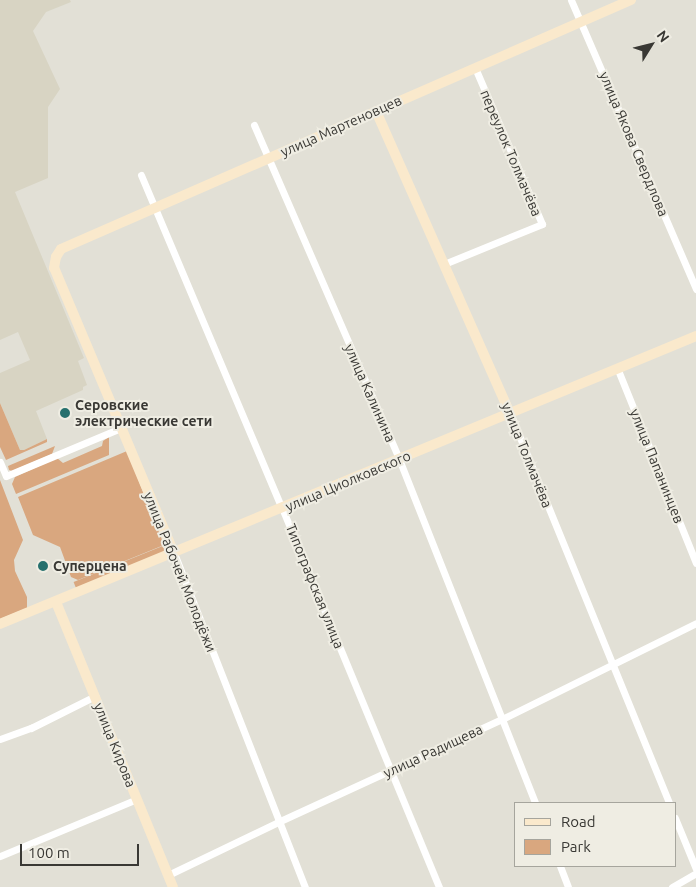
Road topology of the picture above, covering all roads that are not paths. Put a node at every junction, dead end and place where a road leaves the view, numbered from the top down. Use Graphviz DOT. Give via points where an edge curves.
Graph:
graph roads {
  1 [pos="571,0"];
  2 [pos="631,0"];
  3 [pos="581,21"];
  4 [pos="475,68"];
  5 [pos="376,111"];
  6 [pos="254,125"];
  7 [pos="268,158"];
  8 [pos="141,175"];
  9 [pos="155,208"];
  10 [pos="56,257"];
  11 [pos="444,264"];
  12 [pos="696,289"];
  13 [pos="696,336"];
  14 [pos="618,370"];
  15 [pos="510,413"];
  16 [pos="121,428"];
  17 [pos="399,460"];
  18 [pos="0,462"];
  19 [pos="282,508"];
  20 [pos="174,553"];
  21 [pos="696,562"];
  22 [pos="56,602"];
  23 [pos="696,623"];
  24 [pos="0,624"];
  25 [pos="612,664"];
  26 [pos="95,696"];
  27 [pos="502,719"];
  28 [pos="0,739"];
  29 [pos="391,771"];
  30 [pos="137,799"];
  31 [pos="535,802"];
  32 [pos="669,802"];
  33 [pos="676,820"];
  34 [pos="278,822"];
  35 [pos="0,856"];
  36 [pos="560,867"];
  37 [pos="696,870"];
  38 [pos="696,874"];
  39 [pos="168,875"];
  40 [pos="173,887"];
  41 [pos="305,887"];
  42 [pos="439,887"];
  43 [pos="568,887"];
  44 [pos="672,887"];
  1 -- 3 [label="street, улица Якова Свердлова"];
  2 -- 3 [label="street, улица Мартеновцев"];
  3 -- 4 [label="street, улица Мартеновцев"];
  3 -- 12 [label="street, улица Якова Свердлова"];
  4 -- 5 [label="street, улица Мартеновцев"];
  4 -- 11 [label="street, переулок Толмачёва" via="542,224"];
  5 -- 7 [label="street, улица Мартеновцев"];
  5 -- 11 [label="street, улица Толмачёва"];
  6 -- 7 [label="street, улица Калинина"];
  7 -- 9 [label="street, улица Мартеновцев"];
  7 -- 17 [label="street, улица Калинина"];
  8 -- 9 [label="street, Типографская улица"];
  9 -- 10 [label="street, улица Мартеновцев" via="61,249"];
  9 -- 19 [label="street, Типографская улица"];
  10 -- 16 [label="street, улица Рабочей Молодёжи" via="54,268"];
  11 -- 15 [label="street, улица Толмачёва"];
  13 -- 14 [label="street, улица Циолковского"];
  14 -- 15 [label="street, улица Циолковского"];
  14 -- 21 [label="street, улица Папанинцев"];
  15 -- 17 [label="street, улица Циолковского"];
  15 -- 25 [label="street, улица Толмачёва"];
  16 -- 18 [label="street" via="6,476"];
  16 -- 20 [label="street, улица Рабочей Молодёжи"];
  17 -- 19 [label="street, улица Циолковского"];
  17 -- 27 [label="street, улица Калинина"];
  19 -- 20 [label="street, улица Циолковского"];
  19 -- 29 [label="street, Типографская улица"];
  20 -- 22 [label="street, улица Циолковского"];
  20 -- 34 [label="street, улица Рабочей Молодёжи"];
  22 -- 24 [label="street, улица Циолковского"];
  22 -- 26 [label="street, улица Кирова"];
  23 -- 25 [label="street, улица Радищева"];
  25 -- 27 [label="street, улица Радищева"];
  25 -- 32 [label="street, улица Толмачёва"];
  26 -- 28 [label="street" via="31,728"];
  26 -- 30 [label="street, улица Кирова"];
  27 -- 29 [label="street, улица Радищева"];
  27 -- 31 [label="street, улица Калинина"];
  29 -- 34 [label="street, улица Радищева"];
  29 -- 42 [label="street, Типографская улица"];
  30 -- 35 [label="street"];
  30 -- 39 [label="street, улица Кирова"];
  33 -- 37 [label="street"];
  34 -- 39 [label="street, улица Радищева"];
  34 -- 41 [label="street, улица Рабочей Молодёжи"];
  36 -- 43 [label="street"];
  38 -- 44 [label="street"];
  39 -- 40 [label="street, улица Кирова"];
}
